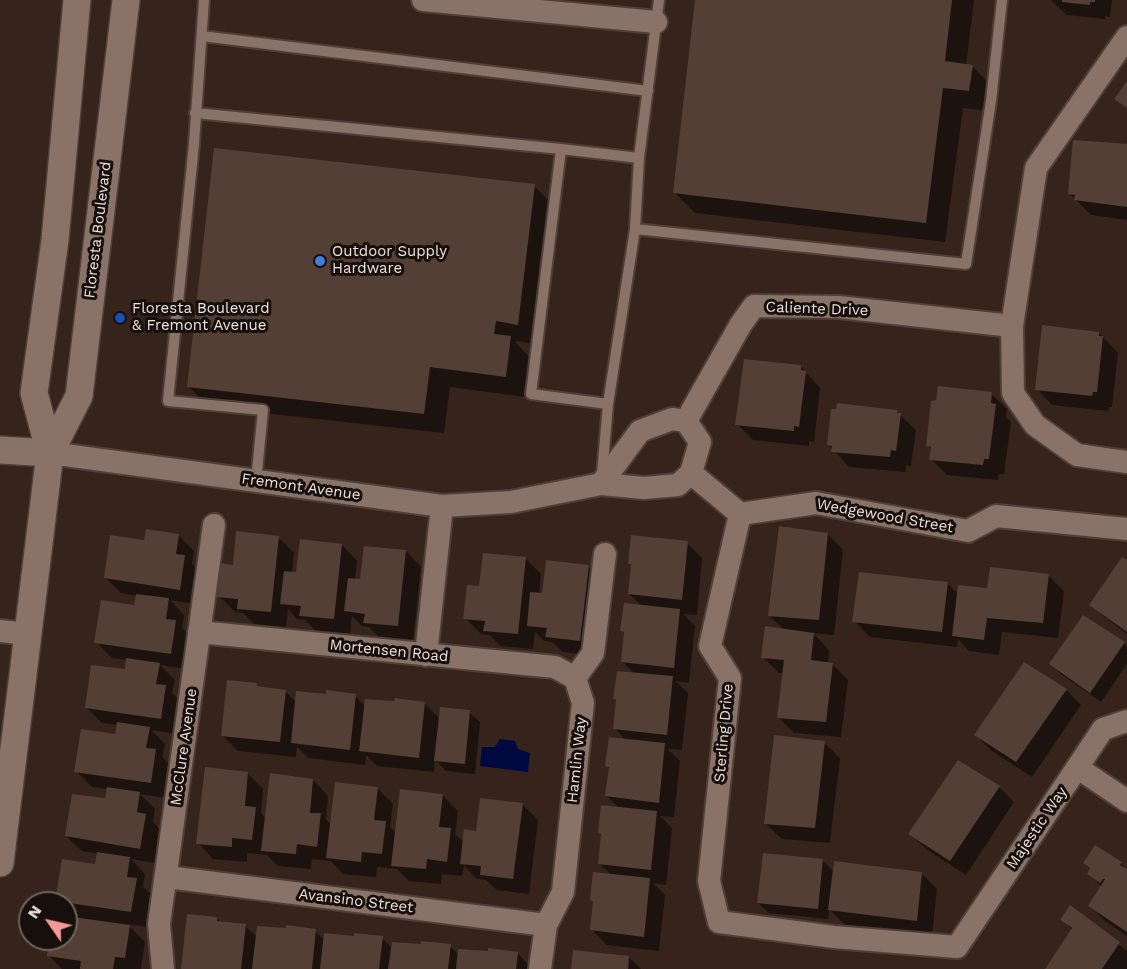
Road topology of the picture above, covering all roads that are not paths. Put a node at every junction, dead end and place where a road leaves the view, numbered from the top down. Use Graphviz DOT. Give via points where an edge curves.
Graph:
graph roads {
  1 [pos="76,0"];
  2 [pos="126,0"];
  3 [pos="204,0"];
  4 [pos="423,0"];
  5 [pos="1002,0"];
  6 [pos="658,11"];
  7 [pos="202,36"];
  8 [pos="1127,37"];
  9 [pos="648,91"];
  10 [pos="195,113"];
  11 [pos="561,149"];
  12 [pos="639,158"];
  13 [pos="635,229"];
  14 [pos="1012,326"];
  15 [pos="608,404"];
  16 [pos="686,421"];
  17 [pos="0,450"];
  18 [pos="50,453"];
  19 [pos="1127,462"];
  20 [pos="691,473"];
  21 [pos="256,481"];
  22 [pos="601,484"];
  23 [pos="442,506"];
  24 [pos="740,514"];
  25 [pos="214,525"];
  26 [pos="1127,529"];
  27 [pos="605,554"];
  28 [pos="0,631"];
  29 [pos="199,632"];
  30 [pos="27,634"];
  31 [pos="426,654"];
  32 [pos="575,678"];
  33 [pos="1127,722"];
  34 [pos="1078,768"];
  35 [pos="1127,801"];
  36 [pos="0,863"];
  37 [pos="167,877"];
  38 [pos="546,925"];
  39 [pos="957,948"];
  40 [pos="163,969"];
  41 [pos="540,969"];
  1 -- 18 [label="street, Floresta Boulevard" via="56,240 34,393"];
  2 -- 18 [label="street, Floresta Boulevard" via="79,396"];
  3 -- 7 [label="lane"];
  4 -- 6 [label="street"];
  5 -- 13 [label="lane" via="966,264"];
  6 -- 9 [label="lane"];
  7 -- 9 [label="lane"];
  7 -- 10 [label="lane"];
  8 -- 14 [label="street" via="1036,168"];
  9 -- 12 [label="lane"];
  10 -- 11 [label="lane"];
  10 -- 21 [label="lane" via="168,401 263,410"];
  11 -- 12 [label="lane"];
  11 -- 15 [label="lane" via="531,394"];
  12 -- 13 [label="lane"];
  13 -- 15 [label="lane"];
  14 -- 16 [label="street, Caliente Drive" via="839,307 754,306"];
  14 -- 19 [label="street" via="1013,393 1035,425 1077,455"];
  15 -- 22 [label="lane"];
  16 -- 20 [label="street" via="700,442"];
  16 -- 22 [label="street" via="672,419 640,431"];
  17 -- 18 [label="street, Fremont Avenue"];
  18 -- 21 [label="street, Fremont Avenue"];
  18 -- 30 [label="street, Floresta Boulevard"];
  20 -- 22 [label="street, Fremont Avenue" via="678,485 644,488"];
  20 -- 24 [label="street"];
  21 -- 23 [label="street, Fremont Avenue"];
  22 -- 23 [label="street, Fremont Avenue" via="512,501"];
  23 -- 31 [label="street"];
  24 -- 26 [label="street, Wedgewood Street" via="816,503 968,531 996,516"];
  24 -- 39 [label="street, Sterling Drive" via="710,646 730,678 709,881 720,922"];
  25 -- 29 [label="street, McClure Avenue"];
  27 -- 32 [label="street" via="593,653"];
  28 -- 30 [label="street"];
  29 -- 31 [label="street, Mortensen Road"];
  29 -- 37 [label="street, McClure Avenue"];
  30 -- 36 [label="street, Floresta Boulevard"];
  31 -- 32 [label="street, Mortensen Road" via="555,667"];
  32 -- 38 [label="street, Hamlin Way" via="583,703 563,892"];
  33 -- 34 [label="street, Majestic Way" via="1103,729"];
  34 -- 35 [label="street"];
  34 -- 39 [label="street, Majestic Way"];
  37 -- 38 [label="street, Avansino Street"];
  37 -- 40 [label="street, McClure Avenue" via="159,924"];
  38 -- 41 [label="street, Hamlin Way"];
}
